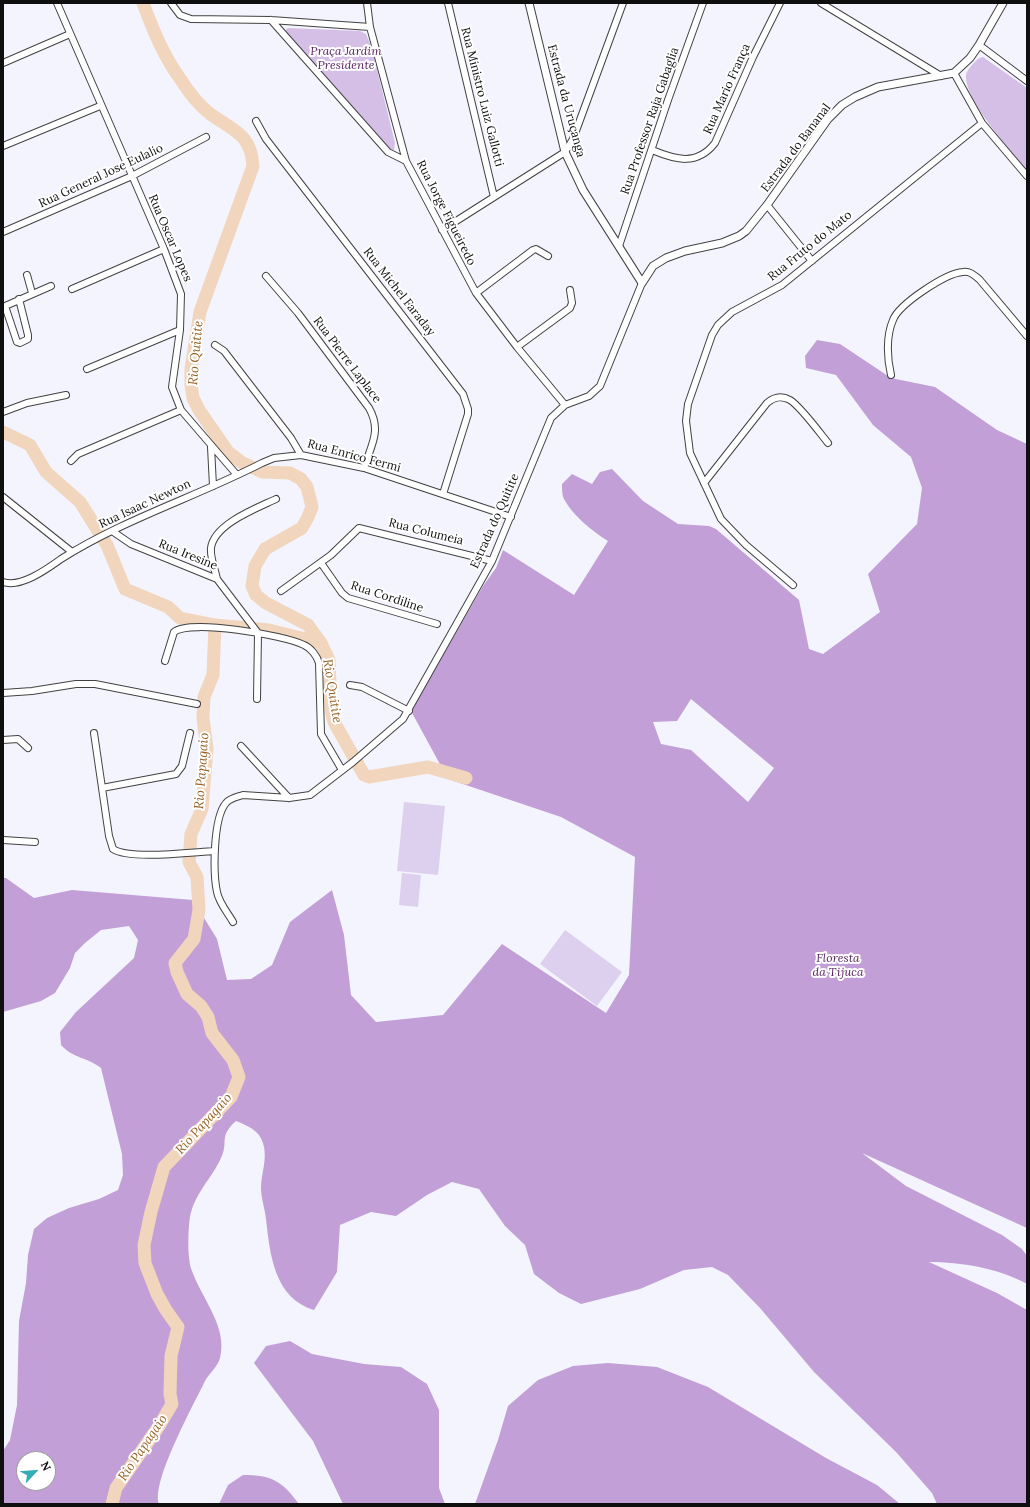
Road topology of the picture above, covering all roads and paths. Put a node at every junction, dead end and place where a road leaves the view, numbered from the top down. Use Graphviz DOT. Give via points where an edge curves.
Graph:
graph roads {
  1 [pos="57,3"];
  2 [pos="171,3"];
  3 [pos="367,3"];
  4 [pos="448,3"];
  5 [pos="529,3"];
  6 [pos="623,3"];
  7 [pos="703,3"];
  8 [pos="780,3"];
  9 [pos="821,3"];
  10 [pos="1003,3"];
  11 [pos="271,20"];
  12 [pos="370,27"];
  13 [pos="70,34"];
  14 [pos="979,45"];
  15 [pos="3,62"];
  16 [pos="954,73"];
  17 [pos="941,76"];
  18 [pos="1027,81"];
  19 [pos="100,106"];
  20 [pos="256,121"];
  21 [pos="982,123"];
  22 [pos="206,137"];
  23 [pos="3,146"];
  24 [pos="652,150"];
  25 [pos="565,152"];
  26 [pos="406,162"];
  27 [pos="132,176"];
  28 [pos="1027,176"];
  29 [pos="494,197"];
  30 [pos="767,205"];
  31 [pos="442,230"];
  32 [pos="3,232"];
  33 [pos="619,246"];
  34 [pos="164,249"];
  35 [pos="548,256"];
  36 [pos="812,261"];
  37 [pos="27,275"];
  38 [pos="266,276"];
  39 [pos="642,283"];
  40 [pos="51,286"];
  41 [pos="72,289"];
  42 [pos="570,290"];
  43 [pos="32,293"];
  44 [pos="476,293"];
  45 [pos="19,299"];
  46 [pos="4,306"];
  47 [pos="180,330"];
  48 [pos="1027,336"];
  49 [pos="215,345"];
  50 [pos="517,347"];
  51 [pos="87,369"];
  52 [pos="891,375"];
  53 [pos="66,396"];
  54 [pos="565,405"];
  55 [pos="181,410"];
  56 [pos="3,412"];
  57 [pos="828,443"];
  58 [pos="211,446"];
  59 [pos="301,455"];
  60 [pos="71,461"];
  61 [pos="364,468"];
  62 [pos="237,476"];
  63 [pos="704,483"];
  64 [pos="213,486"];
  65 [pos="443,494"];
  66 [pos="3,497"];
  67 [pos="276,499"];
  68 [pos="511,517"];
  69 [pos="110,532"];
  70 [pos="72,552"];
  71 [pos="492,561"];
  72 [pos="321,564"];
  73 [pos="217,579"];
  74 [pos="3,582"];
  75 [pos="793,585"];
  76 [pos="281,591"];
  77 [pos="437,624"];
  78 [pos="257,632"];
  79 [pos="165,661"];
  80 [pos="350,685"];
  81 [pos="3,693"];
  82 [pos="258,699"];
  83 [pos="197,704"];
  84 [pos="409,711"];
  85 [pos="94,733"];
  86 [pos="190,733"];
  87 [pos="3,740"];
  88 [pos="241,746"];
  89 [pos="28,748"];
  90 [pos="342,770"];
  91 [pos="102,788"];
  92 [pos="289,798"];
  93 [pos="3,840"];
  94 [pos="35,842"];
  95 [pos="214,851"];
  96 [pos="233,922"];
  1 -- 13 [label="street, Rua Oscar Lopes"];
  2 -- 11 [label="street" via="180,15 191,19"];
  3 -- 12 [label="street, Rua Jorge Figueiredo"];
  4 -- 29 [label="street, Rua Ministro Luiz Gallotti"];
  5 -- 25 [label="street, Estrada da Uruçanga"];
  6 -- 25 [label="street" via="573,139"];
  7 -- 24 [label="street, Rua Professor Raja Gabaglia"];
  8 -- 24 [label="street, Rua Mario França" via="709,151 698,157 679,160"];
  9 -- 17 [label="street"];
  10 -- 14 [label="street"];
  11 -- 12 [label="street"];
  11 -- 26 [label="street" via="388,152"];
  12 -- 26 [label="street, Rua Jorge Figueiredo"];
  13 -- 15 [label="street"];
  13 -- 19 [label="street, Rua Oscar Lopes"];
  14 -- 16 [label="street"];
  14 -- 18 [label="street"];
  16 -- 17 [label="street, Estrada do Bananal"];
  16 -- 21 [label="street"];
  17 -- 30 [label="street, Estrada do Bananal" via="878,87 842,105 828,119"];
  19 -- 23 [label="street"];
  19 -- 27 [label="street, Rua Oscar Lopes"];
  20 -- 65 [label="street, Rua Michel Faraday" via="266,139 463,394 468,414"];
  21 -- 28 [label="street"];
  21 -- 36 [label="street, Rua Fruto do Mato"];
  22 -- 27 [label="street, Rua General Jose Eulalio"];
  24 -- 33 [label="street, Rua Professor Raja Gabaglia"];
  25 -- 29 [label="street"];
  25 -- 33 [label="street, Estrada da Uruçanga" via="583,190"];
  26 -- 31 [label="street, Rua Jorge Figueiredo"];
  27 -- 32 [label="street, Rua General Jose Eulalio"];
  27 -- 34 [label="street, Rua Oscar Lopes"];
  29 -- 31 [label="street"];
  30 -- 36 [label="street"];
  30 -- 39 [label="street, Estrada do Bananal" via="739,236 722,244 684,251 666,258 653,266"];
  31 -- 44 [label="street, Rua Jorge Figueiredo"];
  33 -- 39 [label="street, Estrada da Uruçanga"];
  34 -- 41 [label="street"];
  34 -- 47 [label="street, Rua Oscar Lopes" via="181,294"];
  35 -- 44 [label="street" via="536,249 533,250"];
  36 -- 63 [label="street, Rua Fruto do Mato" via="782,285 732,312 718,325 712,335 688,404 686,421 690,453"];
  37 -- 43 [label="street"];
  38 -- 61 [label="street, Rua Pierre Laplace" via="298,313 375,418 376,432"];
  39 -- 54 [label="street, Estrada do Quitite" via="600,386 589,396"];
  40 -- 43 [label="street"];
  42 -- 50 [label="street" via="570,308"];
  43 -- 45 [label="street"];
  44 -- 50 [label="street, Rua Jorge Figueiredo"];
  45 -- 46 [label="street"];
  45 -- 46 [label="street" via="28,335 28,339 22,342 17,342"];
  47 -- 51 [label="street"];
  47 -- 55 [label="street, Rua Oscar Lopes" via="172,387"];
  48 -- 52 [label="street" via="971,272 955,273 908,301 897,312 890,333"];
  49 -- 59 [label="street, Rua Enrico Fermi" via="224,351 291,438"];
  50 -- 54 [label="street, Rua Jorge Figueiredo"];
  53 -- 56 [label="street" via="27,403"];
  54 -- 68 [label="street, Estrada do Quitite" via="551,418"];
  55 -- 58 [label="street, Rua Oscar Lopes"];
  55 -- 60 [label="street" via="78,454"];
  57 -- 63 [label="street" via="791,400 773,397"];
  58 -- 62 [label="street, Rua Oscar Lopes"];
  58 -- 64 [label="street"];
  59 -- 61 [label="street, Rua Enrico Fermi"];
  59 -- 62 [label="street, Rua Isaac Newton" via="274,458"];
  61 -- 65 [label="street, Rua Enrico Fermi"];
  62 -- 64 [label="street, Rua Isaac Newton"];
  63 -- 75 [label="street, Rua Fruto do Mato" via="726,525"];
  64 -- 69 [label="street, Rua Isaac Newton"];
  65 -- 68 [label="street, Rua Enrico Fermi"];
  66 -- 70 [label="street"];
  67 -- 73 [label="street" via="220,529 211,549"];
  68 -- 71 [label="street, Estrada do Quitite"];
  69 -- 70 [label="street, Rua Isaac Newton"];
  69 -- 73 [label="street, Rua Iresine" via="130,544"];
  70 -- 74 [label="street, Rua Isaac Newton" via="21,581"];
  71 -- 72 [label="street, Rua Columeia" via="362,527"];
  71 -- 84 [label="street, Estrada do Quitite"];
  72 -- 76 [label="street"];
  72 -- 77 [label="street, Rua Cordiline" via="348,598"];
  73 -- 78 [label="street, Rua Iresine"];
  78 -- 79 [label="street" via="211,628 178,629 174,632"];
  78 -- 82 [label="street"];
  78 -- 90 [label="street" via="305,645 318,658 321,734"];
  80 -- 84 [label="street" via="362,687"];
  81 -- 83 [label="street" via="95,684"];
  84 -- 90 [label="street, Estrada do Quitite" via="399,723"];
  85 -- 91 [label="street"];
  86 -- 91 [label="street" via="182,766 176,774"];
  87 -- 89 [label="street" via="18,739"];
  88 -- 92 [label="street"];
  90 -- 92 [label="street, Estrada do Quitite" via="310,795"];
  91 -- 95 [label="street" via="113,849 123,853"];
  92 -- 95 [label="street, Estrada do Quitite" via="243,796 230,800 225,804 218,826"];
  93 -- 94 [label="street"];
  95 -- 96 [label="street, Estrada do Quitite" via="217,893"];
}
